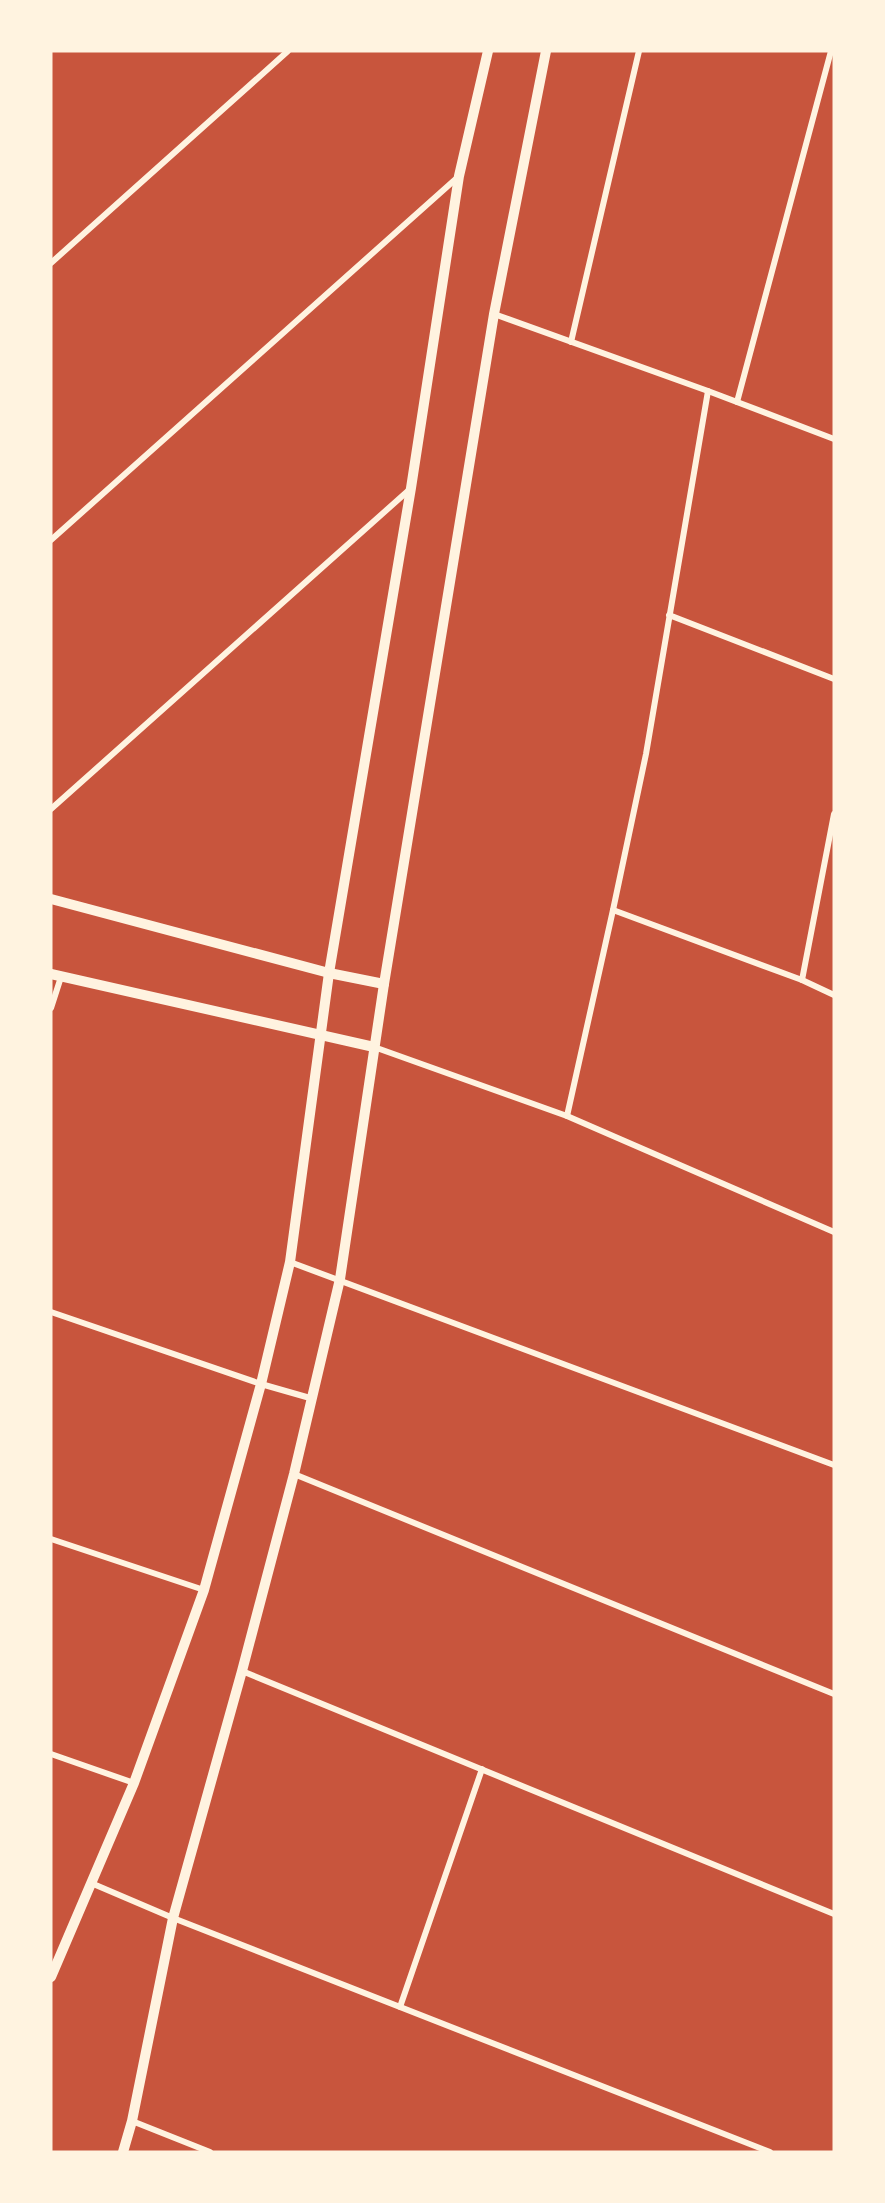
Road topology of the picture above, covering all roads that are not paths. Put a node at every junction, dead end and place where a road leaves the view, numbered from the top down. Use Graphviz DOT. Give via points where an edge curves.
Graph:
graph roads {
  1 [pos="288,51"];
  2 [pos="488,51"];
  3 [pos="546,51"];
  4 [pos="639,51"];
  5 [pos="831,51"];
  6 [pos="459,176"];
  7 [pos="51,263"];
  8 [pos="494,314"];
  9 [pos="572,342"];
  10 [pos="708,391"];
  11 [pos="737,402"];
  12 [pos="834,439"];
  13 [pos="411,488"];
  14 [pos="51,540"];
  15 [pos="669,615"];
  16 [pos="834,679"];
  17 [pos="51,809"];
  18 [pos="834,814"];
  19 [pos="51,899"];
  20 [pos="614,910"];
  21 [pos="330,973"];
  22 [pos="56,976"];
  23 [pos="802,980"];
  24 [pos="384,984"];
  25 [pos="834,995"];
  26 [pos="51,1008"];
  27 [pos="321,1036"];
  28 [pos="374,1047"];
  29 [pos="567,1116"];
  30 [pos="834,1232"];
  31 [pos="290,1262"];
  32 [pos="340,1279"];
  33 [pos="51,1312"];
  34 [pos="261,1384"];
  35 [pos="310,1398"];
  36 [pos="834,1465"];
  37 [pos="294,1474"];
  38 [pos="51,1539"];
  39 [pos="204,1590"];
  40 [pos="242,1671"];
  41 [pos="834,1694"];
  42 [pos="51,1754"];
  43 [pos="482,1768"];
  44 [pos="134,1783"];
  45 [pos="91,1883"];
  46 [pos="834,1914"];
  47 [pos="173,1918"];
  48 [pos="54,1959"];
  49 [pos="51,1977"];
  50 [pos="400,2007"];
  51 [pos="132,2121"];
  52 [pos="123,2152"];
  53 [pos="210,2152"];
  54 [pos="770,2152"];
  1 -- 7 [label="street"];
  2 -- 6 [label="street"];
  3 -- 8 [label="street"];
  4 -- 9 [label="street"];
  5 -- 11 [label="street"];
  6 -- 13 [label="street"];
  6 -- 14 [label="street"];
  8 -- 9 [label="street"];
  8 -- 24 [label="street"];
  9 -- 10 [label="street"];
  10 -- 11 [label="street"];
  10 -- 15 [label="street"];
  11 -- 12 [label="street"];
  13 -- 17 [label="street"];
  13 -- 21 [label="street"];
  15 -- 16 [label="street"];
  15 -- 20 [label="street"];
  18 -- 23 [label="street"];
  19 -- 21 [label="street"];
  20 -- 23 [label="street"];
  20 -- 29 [label="street"];
  21 -- 24 [label="street"];
  21 -- 27 [label="street"];
  22 -- 26 [label="street"];
  22 -- 27 [label="street"];
  23 -- 25 [label="street"];
  24 -- 28 [label="street"];
  27 -- 28 [label="street"];
  27 -- 31 [label="street"];
  28 -- 29 [label="street"];
  28 -- 32 [label="street"];
  29 -- 30 [label="street"];
  31 -- 32 [label="street"];
  31 -- 34 [label="street"];
  32 -- 35 [label="street"];
  32 -- 36 [label="street"];
  33 -- 34 [label="street"];
  34 -- 35 [label="street"];
  34 -- 39 [label="street"];
  35 -- 37 [label="street"];
  37 -- 40 [label="street"];
  37 -- 41 [label="street"];
  38 -- 39 [label="street"];
  39 -- 44 [label="street"];
  40 -- 43 [label="street"];
  40 -- 47 [label="street"];
  42 -- 44 [label="street"];
  43 -- 46 [label="street"];
  43 -- 50 [label="street"];
  44 -- 45 [label="street"];
  45 -- 47 [label="street"];
  45 -- 48 [label="street"];
  47 -- 50 [label="street"];
  47 -- 51 [label="street"];
  48 -- 49 [label="street"];
  50 -- 54 [label="street"];
  51 -- 52 [label="street"];
  51 -- 53 [label="street"];
}
